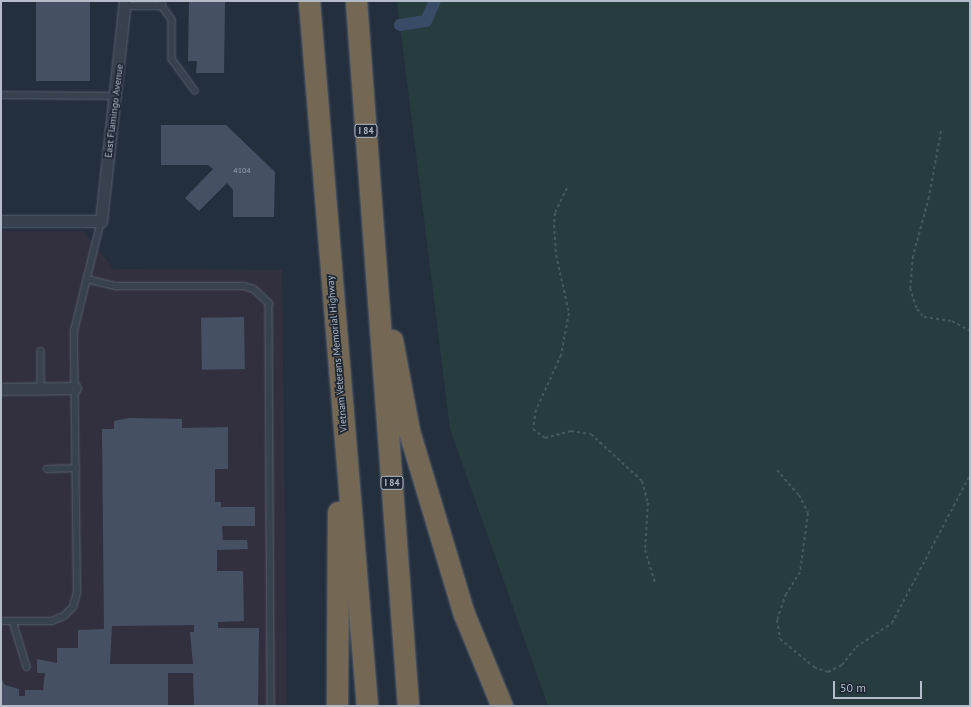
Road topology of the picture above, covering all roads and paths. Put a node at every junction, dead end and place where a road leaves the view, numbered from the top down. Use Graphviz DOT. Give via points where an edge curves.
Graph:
graph roads {
  1 [pos="309,1"];
  2 [pos="356,1"];
  3 [pos="125,3"];
  4 [pos="162,3"];
  5 [pos="195,91"];
  6 [pos="1,95"];
  7 [pos="116,96"];
  8 [pos="941,131"];
  9 [pos="567,188"];
  10 [pos="1,221"];
  11 [pos="101,221"];
  12 [pos="375,260"];
  13 [pos="87,279"];
  14 [pos="970,331"];
  15 [pos="41,351"];
  16 [pos="339,382"];
  17 [pos="75,388"];
  18 [pos="1,389"];
  19 [pos="41,389"];
  20 [pos="76,468"];
  21 [pos="47,469"];
  22 [pos="776,470"];
  23 [pos="970,475"];
  24 [pos="655,583"];
  25 [pos="1,621"];
  26 [pos="13,621"];
  27 [pos="27,667"];
  28 [pos="271,706"];
  29 [pos="337,706"];
  30 [pos="367,706"];
  31 [pos="408,706"];
  32 [pos="502,706"];
  1 -- 16 [label="highway, Vietnam Veterans Memorial Highway"];
  2 -- 12 [label="highway, I 84"];
  3 -- 4 [label="lane"];
  3 -- 7 [label="street, East Flamingo Avenue"];
  4 -- 5 [label="lane" via="172,20 172,59"];
  6 -- 7 [label="lane"];
  7 -- 11 [label="street, East Flamingo Avenue"];
  8 -- 14 [label="path" via="913,256 910,288 917,309 924,317 957,323"];
  9 -- 24 [label="path" via="557,207 554,225 556,255 569,313 561,355 536,410 533,429 545,438 571,431 591,434 642,481 648,503 645,550"];
  10 -- 11 [label="street"];
  11 -- 13 [label="lane"];
  12 -- 31 [label="highway, I 84"];
  12 -- 32 [label="highway" via="409,431 464,614"];
  13 -- 17 [label="lane" via="74,331"];
  13 -- 28 [label="lane" via="116,286 244,286 257,291 269,303"];
  15 -- 19 [label="lane"];
  16 -- 29 [label="highway"];
  16 -- 30 [label="highway, Vietnam Veterans Memorial Highway"];
  17 -- 19 [label="street"];
  17 -- 20 [label="lane"];
  18 -- 19 [label="street"];
  20 -- 21 [label="lane"];
  20 -- 26 [label="lane" via="77,593 73,607 64,616 52,621"];
  22 -- 23 [label="path" via="799,495 808,513 802,535 800,572 786,594 777,620 780,639 814,668 828,672 842,665 856,646 892,624"];
  25 -- 26 [label="lane"];
  26 -- 27 [label="lane"];
}
